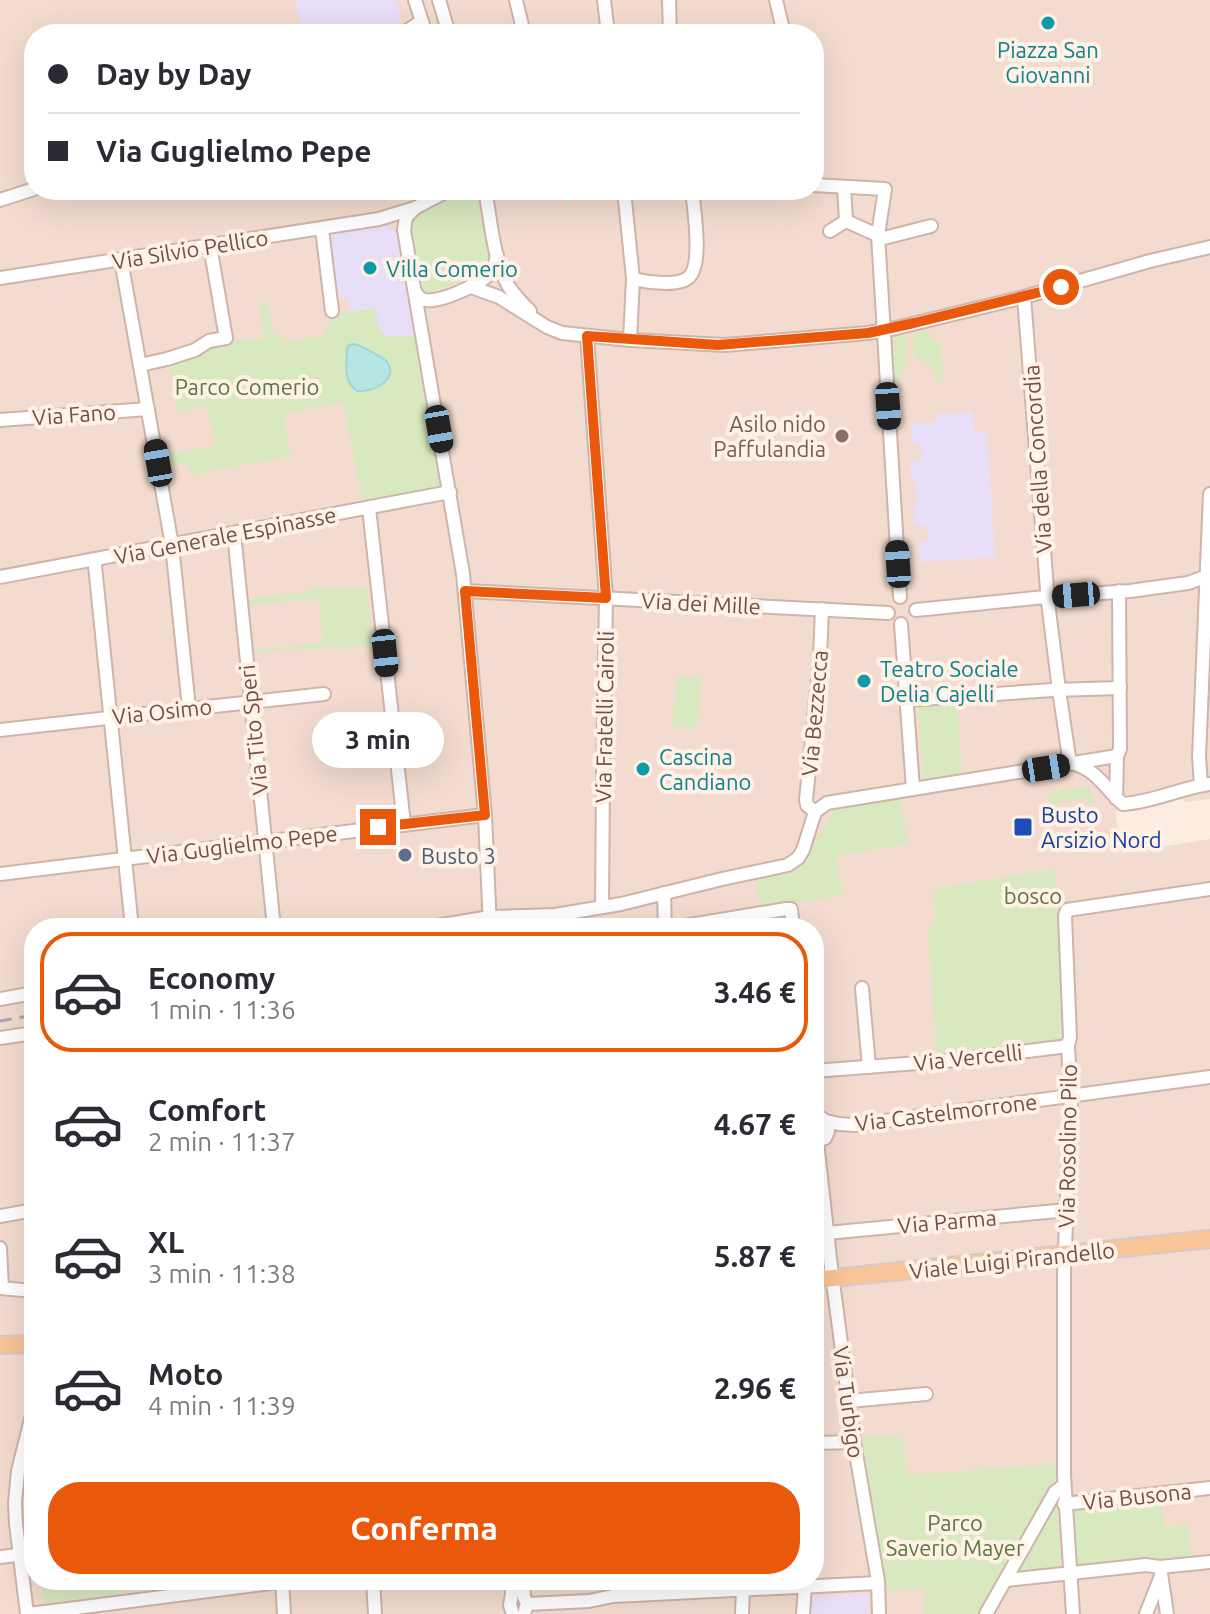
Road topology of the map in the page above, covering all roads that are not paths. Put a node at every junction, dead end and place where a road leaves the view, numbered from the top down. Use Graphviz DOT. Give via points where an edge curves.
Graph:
graph roads {
  1 [pos="415,0"];
  2 [pos="439,0"];
  3 [pos="516,0"];
  4 [pos="604,0"];
  5 [pos="669,0"];
  6 [pos="776,0"];
  7 [pos="423,24"];
  8 [pos="446,24"];
  9 [pos="522,24"];
  10 [pos="607,24"];
  11 [pos="670,24"];
  12 [pos="782,24"];
  13 [pos="824,186"];
  14 [pos="844,187"];
  15 [pos="24,192"];
  16 [pos="0,200"];
  17 [pos="430,200"];
  18 [pos="487,200"];
  19 [pos="625,200"];
  20 [pos="693,200"];
  21 [pos="415,208"];
  22 [pos="379,219"];
  23 [pos="846,221"];
  24 [pos="931,226"];
  25 [pos="322,229"];
  26 [pos="404,230"];
  27 [pos="830,231"];
  28 [pos="878,235"];
  29 [pos="210,246"];
  30 [pos="1210,247"];
  31 [pos="497,255"];
  32 [pos="121,260"];
  33 [pos="0,278"];
  34 [pos="633,279"];
  35 [pos="471,287"];
  36 [pos="414,289"];
  37 [pos="1024,297"];
  38 [pos="433,300"];
  39 [pos="332,311"];
  40 [pos="537,320"];
  41 [pos="420,325"];
  42 [pos="883,330"];
  43 [pos="587,336"];
  44 [pos="630,340"];
  45 [pos="140,365"];
  46 [pos="148,409"];
  47 [pos="0,420"];
  48 [pos="450,492"];
  49 [pos="1210,494"];
  50 [pos="369,508"];
  51 [pos="234,533"];
  52 [pos="172,545"];
  53 [pos="96,559"];
  54 [pos="1208,576"];
  55 [pos="0,577"];
  56 [pos="465,591"];
  57 [pos="1119,591"];
  58 [pos="900,597"];
  59 [pos="606,598"];
  60 [pos="1048,598"];
  61 [pos="822,609"];
  62 [pos="916,610"];
  63 [pos="888,613"];
  64 [pos="901,624"];
  65 [pos="1206,679"];
  66 [pos="1120,688"];
  67 [pos="1059,690"];
  68 [pos="324,694"];
  69 [pos="907,700"];
  70 [pos="250,702"];
  71 [pos="189,708"];
  72 [pos="110,717"];
  73 [pos="0,730"];
  74 [pos="1118,752"];
  75 [pos="1070,764"];
  76 [pos="1205,785"];
  77 [pos="913,789"];
  78 [pos="1116,798"];
  79 [pos="815,812"];
  80 [pos="485,815"];
  81 [pos="404,824"];
  82 [pos="264,841"];
  83 [pos="124,858"];
  84 [pos="0,874"];
  85 [pos="1210,889"];
  86 [pos="664,893"];
  87 [pos="602,907"];
  88 [pos="131,918"];
  89 [pos="273,918"];
  90 [pos="490,918"];
  91 [pos="527,918"];
  92 [pos="665,918"];
  93 [pos="735,918"];
  94 [pos="792,918"];
  95 [pos="862,988"];
  96 [pos="24,995"];
  97 [pos="0,999"];
  98 [pos="24,1034"];
  99 [pos="0,1038"];
  100 [pos="1068,1046"];
  101 [pos="869,1067"];
  102 [pos="824,1070"];
  103 [pos="1210,1077"];
  104 [pos="1071,1095"];
  105 [pos="824,1119"];
  106 [pos="824,1208"];
  107 [pos="1067,1210"];
  108 [pos="24,1212"];
  109 [pos="0,1216"];
  110 [pos="827,1233"];
  111 [pos="1210,1239"];
  112 [pos="0,1248"];
  113 [pos="1065,1255"];
  114 [pos="833,1278"];
  115 [pos="824,1279"];
  116 [pos="1,1288"];
  117 [pos="24,1290"];
  118 [pos="24,1344"];
  119 [pos="0,1345"];
  120 [pos="926,1394"];
  121 [pos="849,1401"];
  122 [pos="854,1442"];
  123 [pos="824,1443"];
  124 [pos="24,1445"];
  125 [pos="1064,1485"];
  126 [pos="1210,1488"];
  127 [pos="1064,1504"];
  128 [pos="24,1554"];
  129 [pos="20,1555"];
  130 [pos="0,1557"];
  131 [pos="1210,1562"];
  132 [pos="1160,1572"];
  133 [pos="1069,1574"];
  134 [pos="1006,1580"];
  135 [pos="878,1583"];
  136 [pos="24,1584"];
  137 [pos="824,1585"];
  138 [pos="25,1590"];
  139 [pos="216,1590"];
  140 [pos="285,1590"];
  141 [pos="374,1590"];
  142 [pos="660,1590"];
  143 [pos="743,1590"];
  144 [pos="805,1590"];
  145 [pos="520,1607"];
  146 [pos="68,1611"];
  147 [pos="28,1614"];
  148 [pos="284,1614"];
  149 [pos="375,1614"];
  150 [pos="742,1614"];
  151 [pos="803,1614"];
  152 [pos="879,1614"];
  153 [pos="986,1614"];
  154 [pos="1073,1614"];
  155 [pos="1146,1614"];
  156 [pos="1167,1614"];
  1 -- 7 [label="street"];
  2 -- 8 [label="street"];
  3 -- 9 [label="street"];
  4 -- 10 [label="street"];
  5 -- 11 [label="street"];
  6 -- 12 [label="street"];
  13 -- 14 [label="street"];
  14 -- 23 [label="street"];
  14 -- 28 [label="street" via="885,189"];
  15 -- 16 [label="street"];
  17 -- 21 [label="street, Via Silvio Pellico"];
  18 -- 31 [label="street"];
  19 -- 34 [label="street"];
  20 -- 34 [label="street" via="696,251 688,278 672,283"];
  21 -- 22 [label="street, Via Silvio Pellico"];
  21 -- 26 [label="street" via="406,217"];
  22 -- 25 [label="street, Via Silvio Pellico"];
  22 -- 26 [label="street"];
  23 -- 27 [label="street"];
  23 -- 28 [label="street"];
  24 -- 28 [label="street" via="888,238"];
  25 -- 29 [label="street, Via Silvio Pellico"];
  25 -- 39 [label="street"];
  26 -- 36 [label="street"];
  28 -- 42 [label="street"];
  29 -- 32 [label="street, Via Silvio Pellico"];
  29 -- 45 [label="street" via="226,338"];
  30 -- 37 [label="street"];
  31 -- 35 [label="street" via="491,272"];
  31 -- 40 [label="street" via="511,290"];
  32 -- 33 [label="street, Via Silvio Pellico"];
  32 -- 45 [label="street"];
  34 -- 44 [label="street"];
  35 -- 38 [label="street"];
  35 -- 40 [label="street"];
  36 -- 38 [label="street" via="422,300"];
  36 -- 41 [label="street"];
  37 -- 42 [label="street"];
  37 -- 60 [label="street, Via della Concordia"];
  38 -- 41 [label="street" via="422,311"];
  40 -- 43 [label="street" via="555,331"];
  41 -- 48 [label="street"];
  42 -- 44 [label="street" via="725,345"];
  42 -- 58 [label="street"];
  43 -- 44 [label="street"];
  43 -- 59 [label="street, Via Fratelli Cairoli"];
  45 -- 46 [label="street"];
  46 -- 47 [label="street, Via Fano"];
  46 -- 52 [label="street"];
  48 -- 50 [label="street, Via Generale Espinasse"];
  48 -- 56 [label="street"];
  49 -- 54 [label="street"];
  50 -- 51 [label="street, Via Generale Espinasse"];
  50 -- 81 [label="street"];
  51 -- 52 [label="street, Via Generale Espinasse"];
  51 -- 70 [label="street, Via Tito Speri"];
  52 -- 53 [label="street, Via Generale Espinasse"];
  52 -- 71 [label="street"];
  53 -- 55 [label="street, Via Generale Espinasse"];
  53 -- 72 [label="street"];
  54 -- 57 [label="street"];
  54 -- 65 [label="street"];
  56 -- 59 [label="street, Via dei Mille"];
  56 -- 80 [label="street"];
  57 -- 60 [label="street"];
  57 -- 66 [label="street"];
  58 -- 62 [label="street" via="913,602"];
  58 -- 63 [label="street" via="891,602"];
  59 -- 61 [label="street, Via dei Mille"];
  59 -- 87 [label="street, Via Fratelli Cairoli"];
  60 -- 62 [label="street"];
  60 -- 67 [label="street, Via della Concordia"];
  61 -- 63 [label="street, Via dei Mille"];
  61 -- 79 [label="street, Via Bezzecca" via="806,799"];
  62 -- 64 [label="street" via="912,620"];
  63 -- 64 [label="street"];
  64 -- 69 [label="street"];
  65 -- 76 [label="street" via="1199,757"];
  66 -- 67 [label="street"];
  66 -- 74 [label="street"];
  67 -- 69 [label="street"];
  67 -- 75 [label="street, Via della Concordia"];
  68 -- 70 [label="street, Via Osimo"];
  69 -- 77 [label="street"];
  70 -- 71 [label="street, Via Osimo"];
  70 -- 82 [label="street, Via Tito Speri"];
  71 -- 72 [label="street, Via Osimo"];
  72 -- 73 [label="street, Via Osimo"];
  72 -- 83 [label="street"];
  74 -- 75 [label="street"];
  74 -- 78 [label="street"];
  75 -- 77 [label="street"];
  75 -- 78 [label="street" via="1086,769"];
  76 -- 78 [label="street" via="1128,804"];
  77 -- 79 [label="street" via="832,802"];
  79 -- 86 [label="street" via="803,850 792,863"];
  80 -- 81 [label="street, Via Guglielmo Pepe"];
  80 -- 90 [label="street"];
  81 -- 82 [label="street, Via Guglielmo Pepe"];
  82 -- 83 [label="street, Via Guglielmo Pepe"];
  82 -- 89 [label="street, Via Tito Speri"];
  83 -- 84 [label="street, Via Guglielmo Pepe"];
  83 -- 88 [label="street"];
  85 -- 100 [label="street, Via Rosolino Pilo" via="1067,910"];
  86 -- 87 [label="street"];
  86 -- 92 [label="street"];
  87 -- 91 [label="street"];
  93 -- 94 [label="street" via="791,909"];
  95 -- 101 [label="street"];
  96 -- 97 [label="street"];
  98 -- 99 [label="street"];
  100 -- 101 [label="street, Via Vercelli"];
  100 -- 104 [label="street, Via Rosolino Pilo"];
  101 -- 102 [label="street, Via Vercelli"];
  103 -- 104 [label="street, Via Castelmorrone"];
  104 -- 105 [label="street, Via Castelmorrone" via="855,1125"];
  104 -- 107 [label="street, Via Rosolino Pilo"];
  106 -- 110 [label="street, Via Turbigo"];
  107 -- 110 [label="street, Via Parma"];
  107 -- 113 [label="street, Via Rosolino Pilo"];
  108 -- 109 [label="street"];
  110 -- 114 [label="street, Via Turbigo"];
  111 -- 113 [label="main road, Viale Luigi Pirandello"];
  112 -- 116 [label="street"];
  113 -- 114 [label="main road, Viale Luigi Pirandello"];
  113 -- 125 [label="street, Via Rosolino Pilo"];
  114 -- 115 [label="main road, Viale Luigi Pirandello"];
  114 -- 121 [label="street, Via Turbigo"];
  116 -- 117 [label="street"];
  118 -- 119 [label="main road"];
  120 -- 121 [label="street"];
  121 -- 122 [label="street, Via Turbigo"];
  122 -- 123 [label="street"];
  122 -- 135 [label="street, Via Turbigo"];
  124 -- 129 [label="street" via="15,1514"];
  125 -- 127 [label="street, Via Rosolino Pilo"];
  125 -- 134 [label="street" via="1055,1492"];
  126 -- 127 [label="street, Via Busona"];
  127 -- 133 [label="street, Via Rosolino Pilo"];
  128 -- 129 [label="street"];
  129 -- 130 [label="street"];
  129 -- 136 [label="street"];
  131 -- 132 [label="street"];
  132 -- 133 [label="street" via="1146,1565"];
  132 -- 155 [label="street"];
  132 -- 156 [label="street"];
  133 -- 134 [label="street"];
  133 -- 154 [label="street, Via Rosolino Pilo"];
  134 -- 153 [label="street"];
  135 -- 137 [label="street"];
  135 -- 152 [label="street, Via Turbigo"];
  138 -- 147 [label="street"];
  139 -- 146 [label="street"];
  140 -- 148 [label="street"];
  141 -- 149 [label="street"];
  142 -- 145 [label="street"];
  143 -- 150 [label="street"];
  144 -- 151 [label="street"];
  146 -- 147 [label="street"];
}
